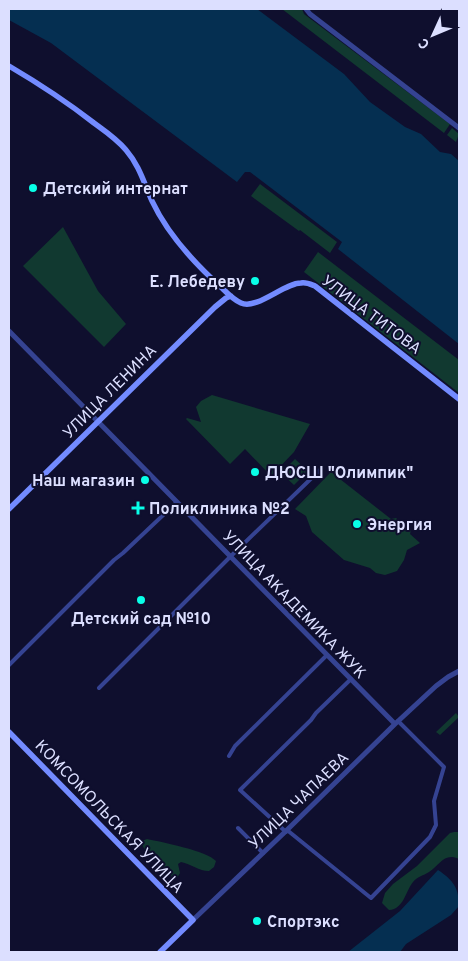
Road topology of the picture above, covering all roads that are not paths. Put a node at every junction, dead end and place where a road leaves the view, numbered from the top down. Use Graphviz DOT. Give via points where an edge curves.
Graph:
graph roads {
  1 [pos="306,9"];
  2 [pos="9,66"];
  3 [pos="459,128"];
  4 [pos="231,296"];
  5 [pos="9,331"];
  6 [pos="459,399"];
  7 [pos="98,422"];
  8 [pos="322,468"];
  9 [pos="177,502"];
  10 [pos="9,509"];
  11 [pos="231,556"];
  12 [pos="327,655"];
  13 [pos="9,665"];
  14 [pos="459,671"];
  15 [pos="351,679"];
  16 [pos="99,688"];
  17 [pos="397,723"];
  18 [pos="9,732"];
  19 [pos="229,756"];
  20 [pos="238,828"];
  21 [pos="286,831"];
  22 [pos="263,854"];
  23 [pos="193,920"];
  24 [pos="160,952"];
  1 -- 3 [label="street"];
  2 -- 4 [label="main road, УЛИЦА ТИТОВА" via="83,114 125,149 136,163 152,200 179,244"];
  4 -- 6 [label="main road, УЛИЦА ТИТОВА" via="249,304 298,282 315,286"];
  4 -- 7 [label="main road, УЛИЦА ЛЕНИНА" via="215,307"];
  5 -- 7 [label="street, УЛИЦА АКАДЕМИКА ЖУК"];
  7 -- 9 [label="street, УЛИЦА АКАДЕМИКА ЖУК"];
  7 -- 10 [label="main road, УЛИЦА ЛЕНИНА"];
  8 -- 11 [label="street"];
  9 -- 11 [label="street, УЛИЦА АКАДЕМИКА ЖУК"];
  9 -- 13 [label="street"];
  11 -- 12 [label="street, УЛИЦА АКАДЕМИКА ЖУК"];
  11 -- 16 [label="street"];
  12 -- 15 [label="street, УЛИЦА АКАДЕМИКА ЖУК"];
  12 -- 19 [label="street" via="235,746"];
  14 -- 17 [label="street, УЛИЦА ЧАПАЕВА" via="436,686"];
  15 -- 17 [label="street, УЛИЦА АКАДЕМИКА ЖУК"];
  15 -- 21 [label="street" via="240,790"];
  17 -- 21 [label="street, УЛИЦА ЧАПАЕВА"];
  17 -- 21 [label="street" via="444,767 434,801 436,825 430,837 371,898"];
  18 -- 23 [label="main road, КОМСОМОЛЬСКАЯ УЛИЦА"];
  20 -- 22 [label="street"];
  21 -- 22 [label="street, УЛИЦА ЧАПАЕВА"];
  22 -- 23 [label="street, УЛИЦА ЧАПАЕВА"];
  23 -- 24 [label="main road, УЛИЦА ЧАПАЕВА"];
}
